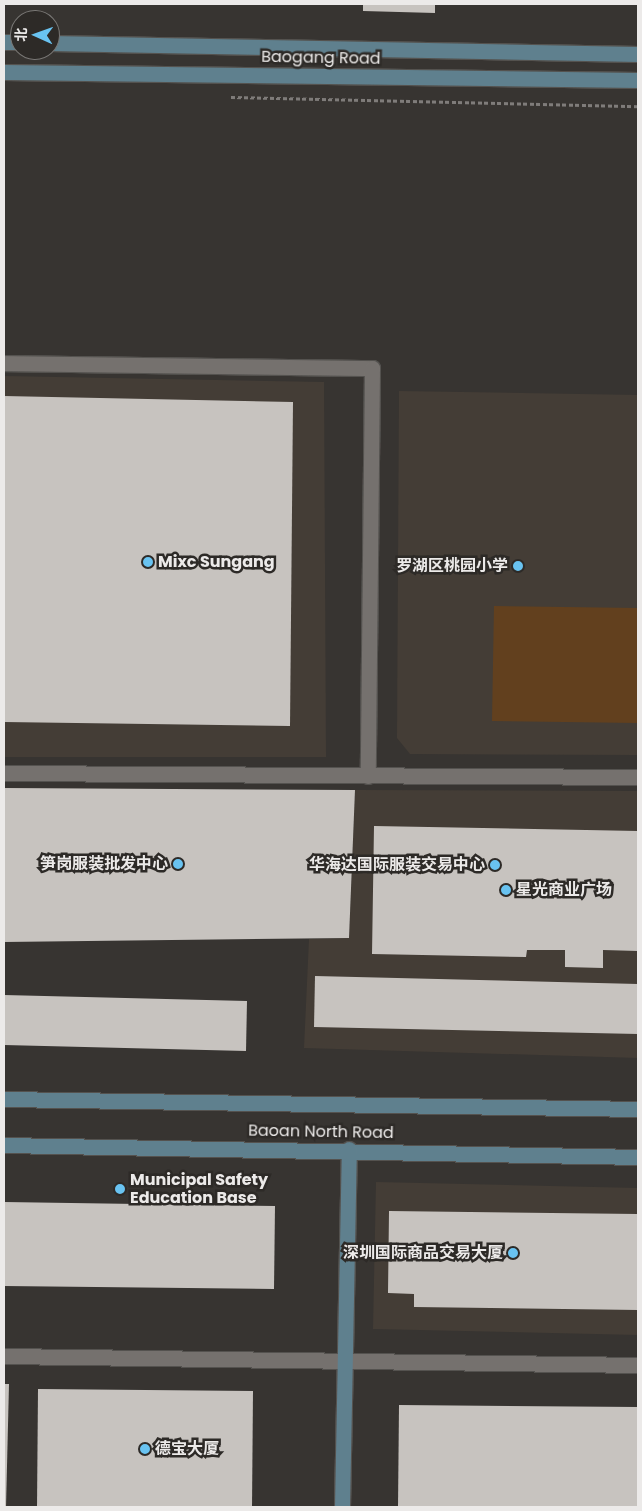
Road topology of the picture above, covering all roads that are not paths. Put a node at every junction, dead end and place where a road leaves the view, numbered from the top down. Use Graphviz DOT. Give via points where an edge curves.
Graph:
graph roads {
  1 [pos="60,42"];
  2 [pos="638,54"];
  3 [pos="4,72"];
  4 [pos="638,80"];
  5 [pos="4,363"];
  6 [pos="4,773"];
  7 [pos="368,776"];
  8 [pos="638,777"];
  9 [pos="4,1099"];
  10 [pos="638,1109"];
  11 [pos="4,1145"];
  12 [pos="349,1149"];
  13 [pos="638,1156"];
  14 [pos="4,1356"];
  15 [pos="345,1359"];
  16 [pos="638,1365"];
  17 [pos="342,1507"];
  1 -- 2 [label="street, Baogang Road"];
  3 -- 4 [label="street, Baogang Road"];
  5 -- 7 [label="street" via="372,368"];
  6 -- 7 [label="street"];
  7 -- 8 [label="street"];
  9 -- 10 [label="street, Baoan North Road"];
  11 -- 12 [label="street, Baoan North Road"];
  12 -- 13 [label="street, Baoan North Road"];
  12 -- 15 [label="street"];
  14 -- 15 [label="street"];
  15 -- 16 [label="street"];
  15 -- 17 [label="street"];
}
